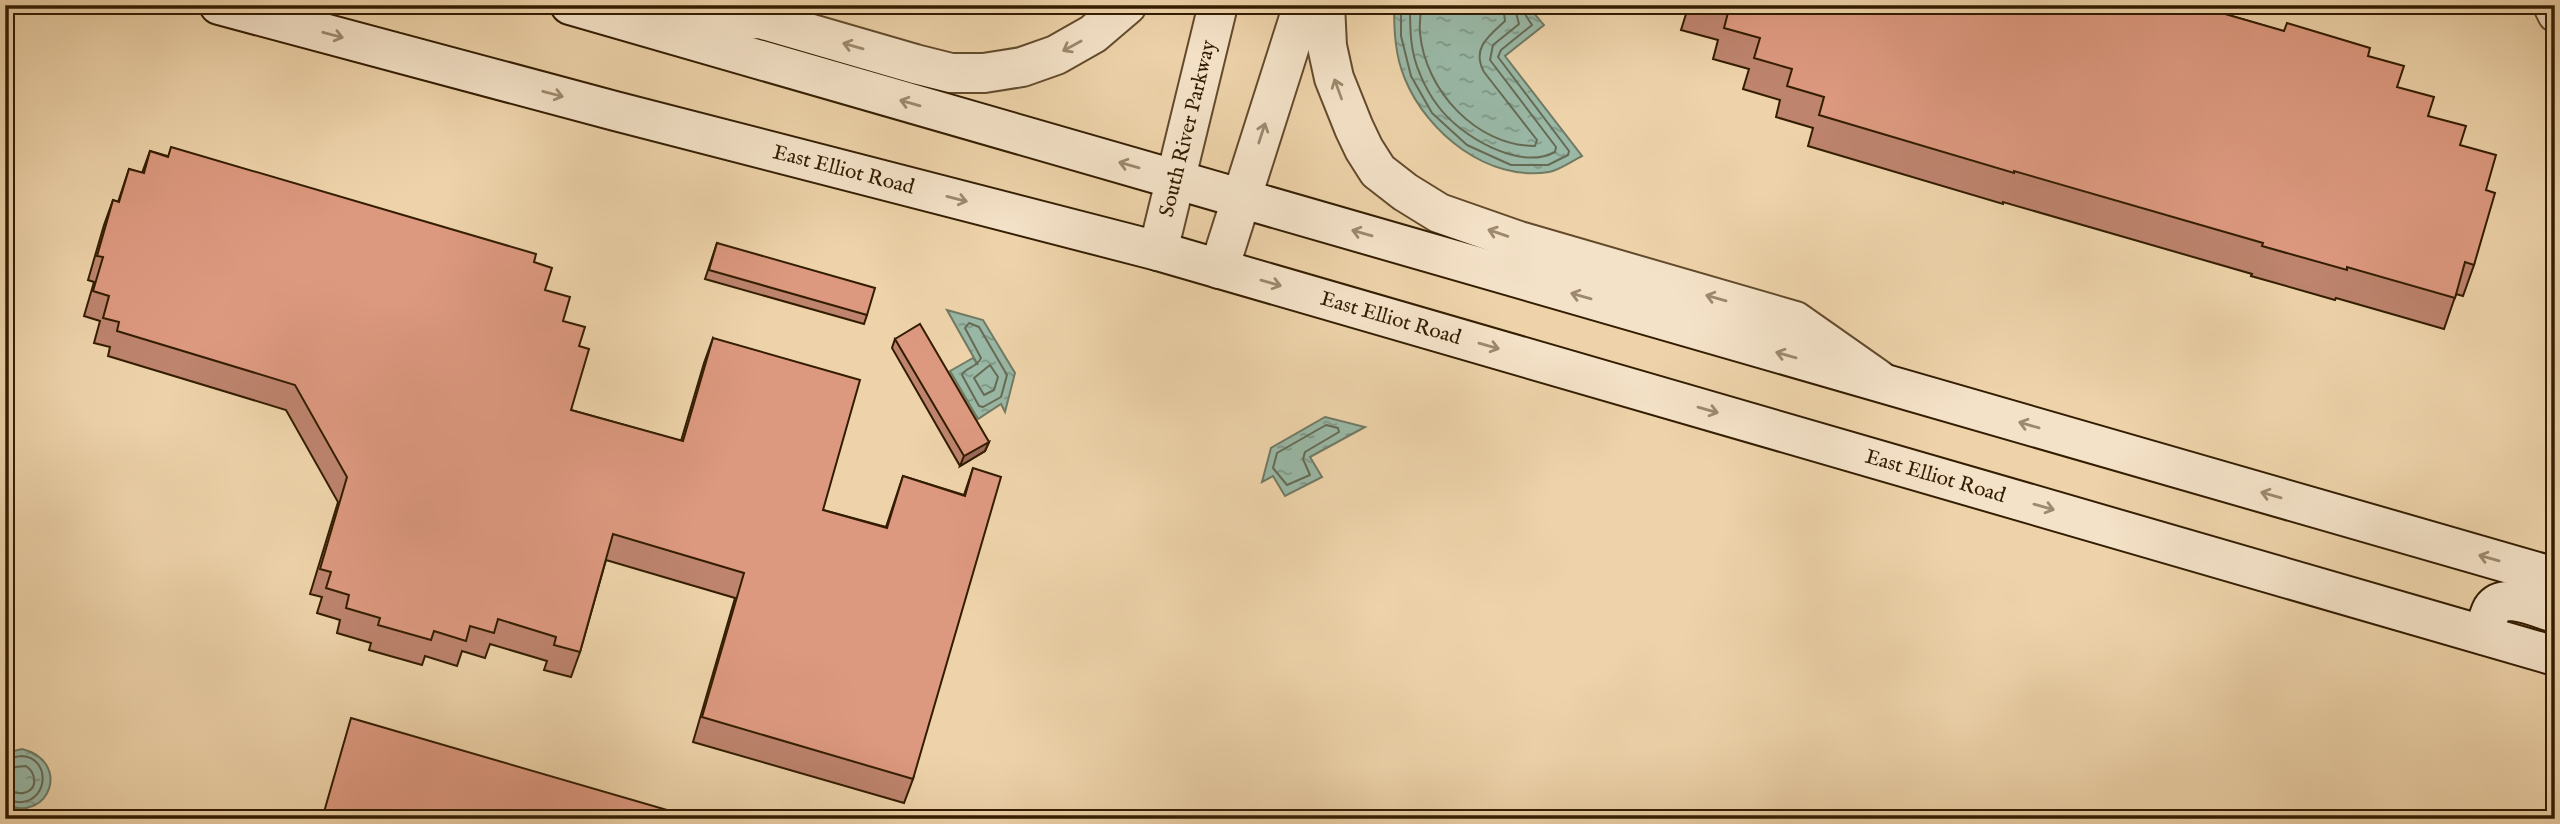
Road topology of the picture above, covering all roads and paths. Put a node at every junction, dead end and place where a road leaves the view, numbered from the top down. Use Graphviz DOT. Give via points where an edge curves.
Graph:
graph roads {
  1 [pos="219,5"];
  2 [pos="570,5"];
  3 [pos="1127,5"];
  4 [pos="1217,5"];
  5 [pos="1303,5"];
  6 [pos="1325,5"];
  7 [pos="2550,5"];
  8 [pos="2555,15"];
  9 [pos="632,23"];
  10 [pos="1176,179"];
  11 [pos="1241,198"];
  12 [pos="1158,251"];
  13 [pos="1219,269"];
  14 [pos="1884,383"];
  15 [pos="2555,577"];
  16 [pos="2555,613"];
  17 [pos="2484,635"];
  18 [pos="2555,656"];
  1 -- 12 [label="main road, East Elliot Road, one-way"];
  2 -- 9 [label="main road"];
  3 -- 9 [label="main road, one-way" via="1093,34 1056,55 984,73 951,73 760,19"];
  4 -- 10 [label="main road, South River Parkway"];
  11 -- 5 [label="main road, one-way"];
  14 -- 6 [label="main road, one-way" via="1795,321 1519,241 1439,213 1405,192 1378,171 1354,128 1334,78"];
  7 -- 8 [label="street"];
  10 -- 9 [label="main road, one-way"];
  10 -- 11 [label="main road"];
  10 -- 12 [label="main road, South River Parkway"];
  11 -- 13 [label="main road"];
  14 -- 11 [label="main road, one-way"];
  12 -- 13 [label="main road, East Elliot Road"];
  13 -- 17 [label="main road, East Elliot Road, one-way"];
  15 -- 14 [label="main road, one-way"];
  16 -- 17 [label="main road" via="2510,600 2500,602 2493,607"];
  17 -- 18 [label="main road, East Elliot Road"];
}
